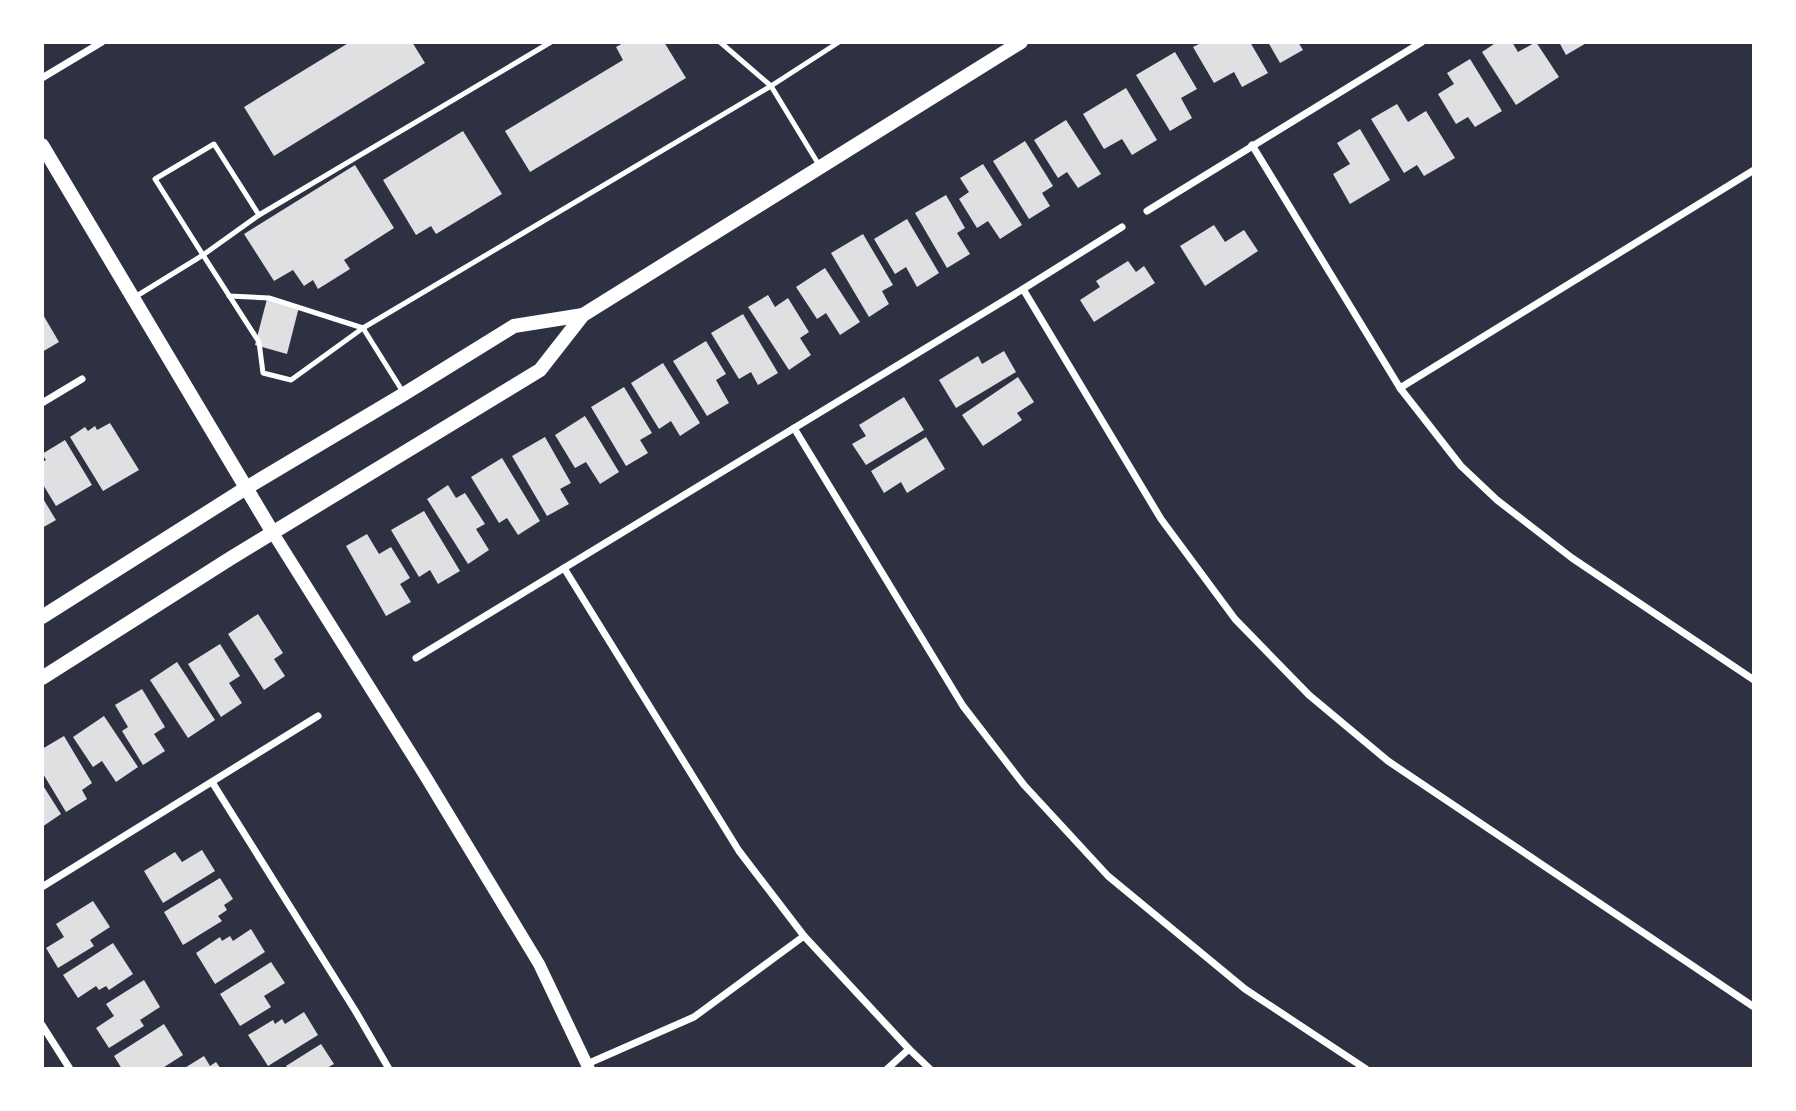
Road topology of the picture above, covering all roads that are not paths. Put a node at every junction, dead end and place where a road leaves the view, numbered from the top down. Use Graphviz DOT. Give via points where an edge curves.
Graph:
graph roads {
  1 [pos="102,42"];
  2 [pos="551,42"];
  3 [pos="720,42"];
  4 [pos="839,42"];
  5 [pos="1021,42"];
  6 [pos="1422,42"];
  7 [pos="42,78"];
  8 [pos="771,86"];
  9 [pos="42,145"];
  10 [pos="1252,145"];
  11 [pos="821,167"];
  12 [pos="1754,170"];
  13 [pos="1147,211"];
  14 [pos="259,215"];
  15 [pos="1122,227"];
  16 [pos="203,255"];
  17 [pos="1023,289"];
  18 [pos="229,296"];
  19 [pos="133,299"];
  20 [pos="583,315"];
  21 [pos="363,328"];
  22 [pos="82,379"];
  23 [pos="1400,388"];
  24 [pos="404,394"];
  25 [pos="42,403"];
  26 [pos="793,428"];
  27 [pos="246,488"];
  28 [pos="273,533"];
  29 [pos="564,568"];
  30 [pos="42,617"];
  31 [pos="416,658"];
  32 [pos="42,678"];
  33 [pos="1754,680"];
  34 [pos="318,716"];
  35 [pos="212,782"];
  36 [pos="42,887"];
  37 [pos="804,936"];
  38 [pos="1754,1007"];
  39 [pos="42,1025"];
  40 [pos="909,1049"];
  41 [pos="588,1066"];
  42 [pos="69,1069"];
  43 [pos="389,1069"];
  44 [pos="887,1069"];
  45 [pos="930,1069"];
  46 [pos="1366,1069"];
  1 -- 7 [label="street"];
  2 -- 14 [label="lane"];
  3 -- 8 [label="lane"];
  4 -- 8 [label="lane"];
  5 -- 11 [label="main road"];
  6 -- 10 [label="street"];
  8 -- 11 [label="lane"];
  8 -- 21 [label="lane"];
  9 -- 19 [label="main road"];
  10 -- 13 [label="street"];
  10 -- 23 [label="street"];
  11 -- 20 [label="main road"];
  12 -- 23 [label="street"];
  14 -- 16 [label="lane"];
  14 -- 16 [label="lane" via="214,144 155,179"];
  15 -- 17 [label="street"];
  16 -- 18 [label="lane"];
  16 -- 19 [label="lane"];
  17 -- 26 [label="street"];
  17 -- 38 [label="street" via="1161,519 1235,619 1309,695 1388,761"];
  18 -- 21 [label="lane" via="268,298"];
  18 -- 21 [label="lane" via="259,342 263,373 291,380"];
  19 -- 27 [label="main road"];
  20 -- 24 [label="main road" via="514,326"];
  20 -- 28 [label="main road" via="540,369"];
  21 -- 24 [label="lane"];
  22 -- 25 [label="street"];
  23 -- 33 [label="street" via="1461,466 1497,500 1572,558"];
  24 -- 27 [label="main road"];
  26 -- 29 [label="street"];
  26 -- 46 [label="street" via="963,706 1024,785 1108,876 1245,989"];
  27 -- 28 [label="main road"];
  27 -- 30 [label="main road"];
  28 -- 32 [label="main road"];
  28 -- 41 [label="street" via="539,964"];
  29 -- 31 [label="street"];
  29 -- 37 [label="street" via="739,851"];
  34 -- 35 [label="street"];
  35 -- 36 [label="street"];
  35 -- 43 [label="street"];
  37 -- 40 [label="street"];
  37 -- 41 [label="street" via="694,1017"];
  39 -- 42 [label="street"];
  40 -- 44 [label="street"];
  40 -- 45 [label="street"];
}
